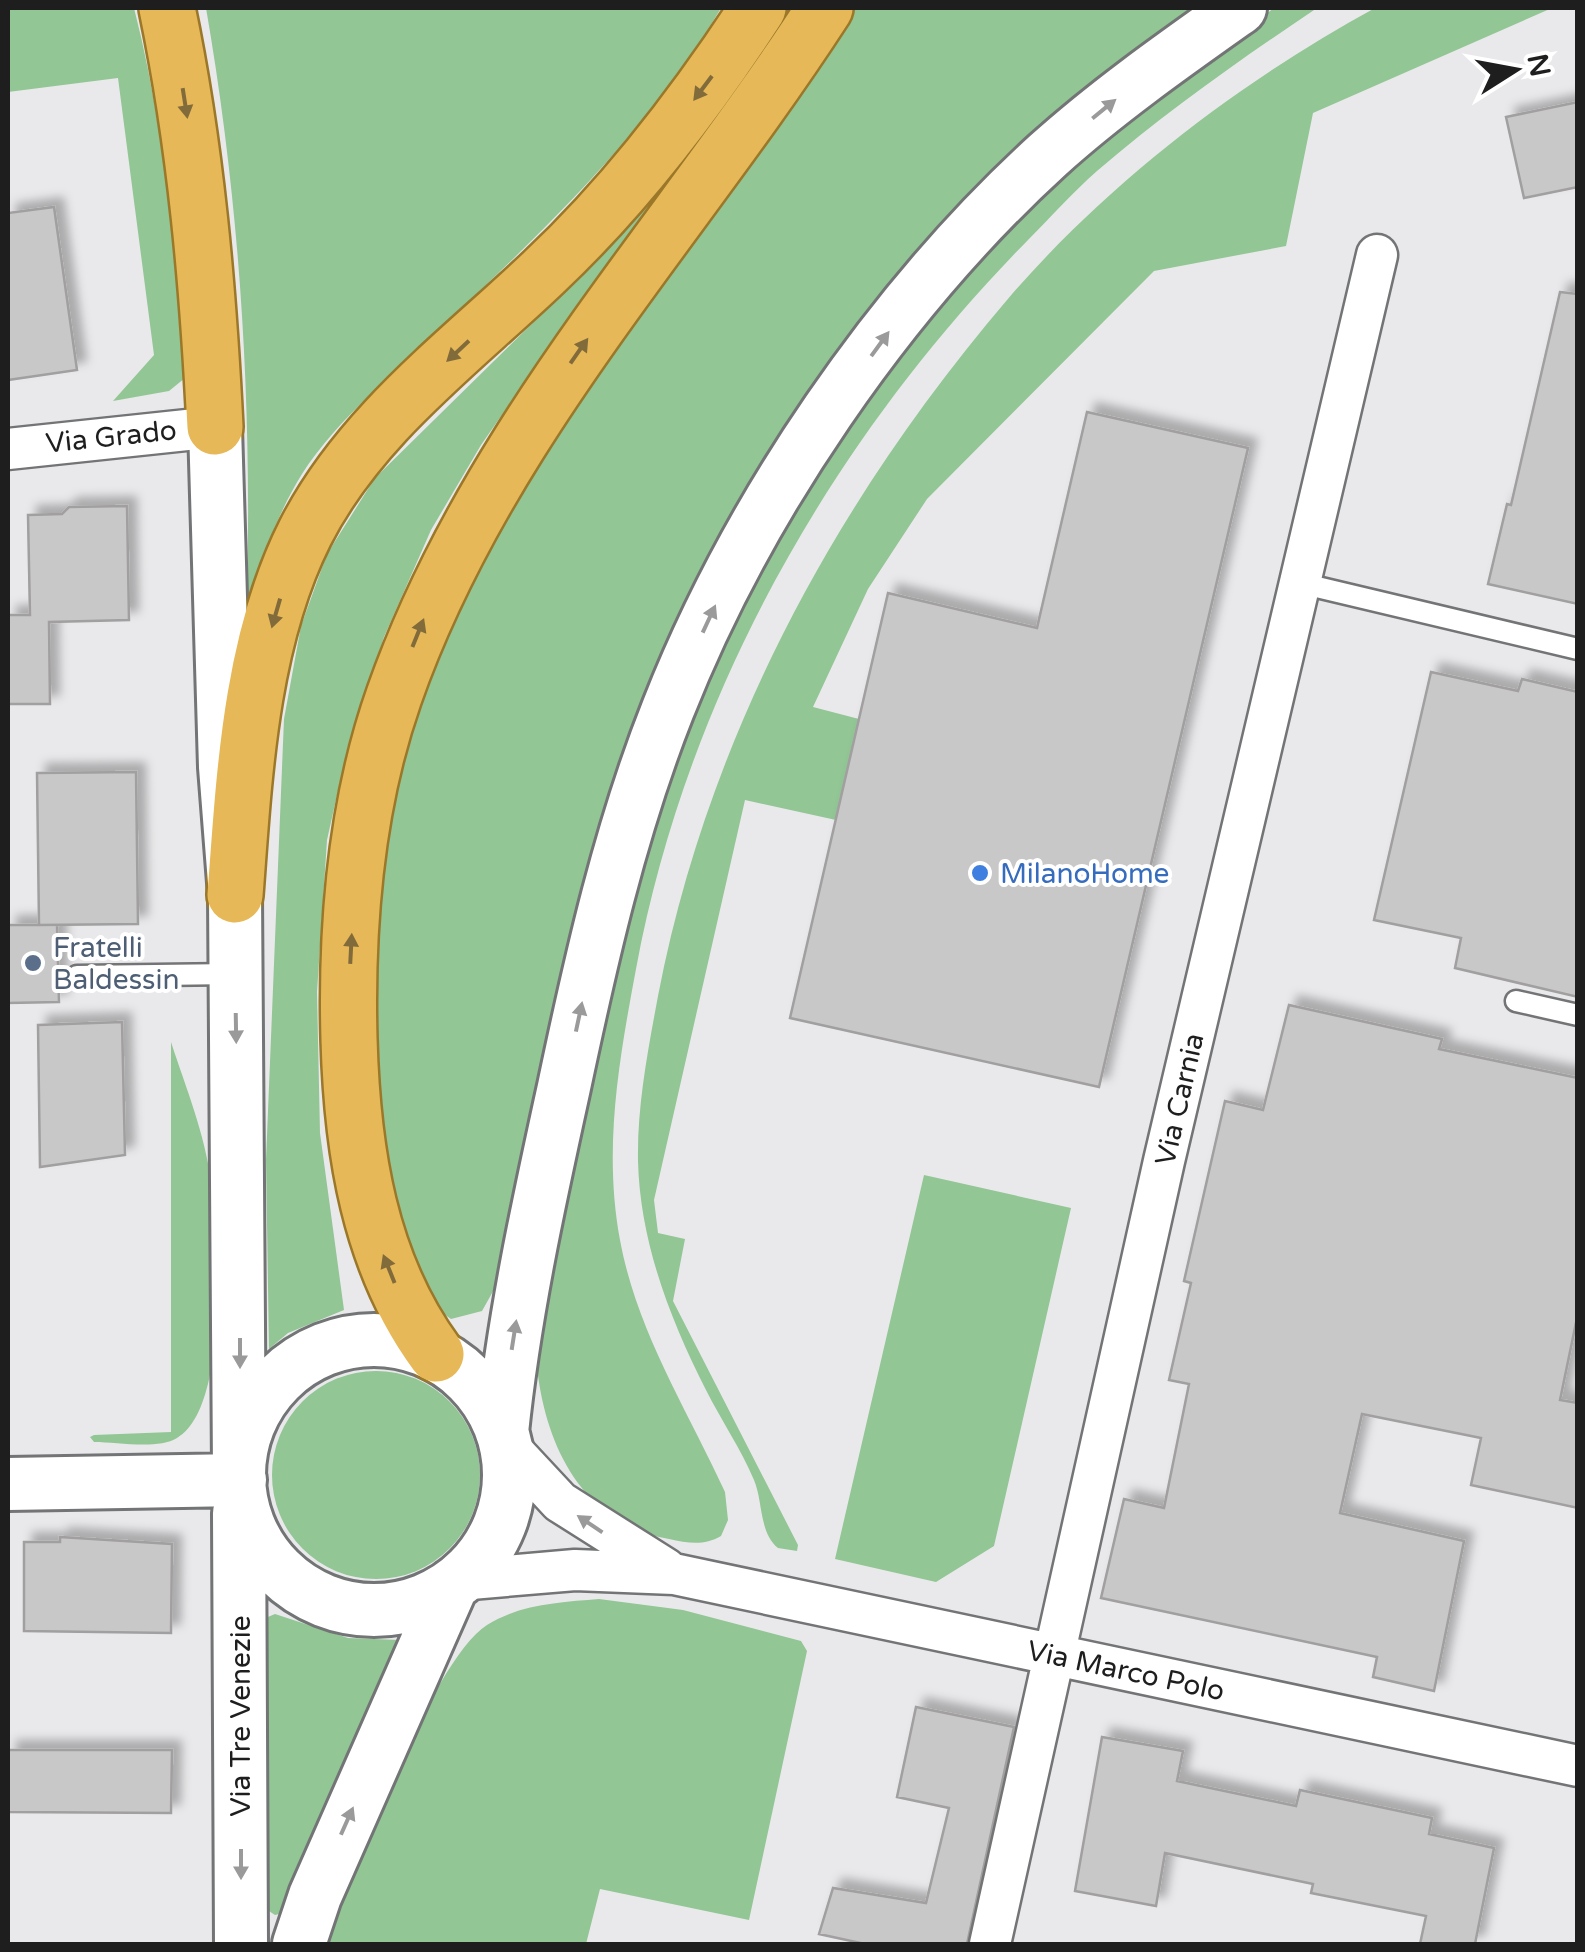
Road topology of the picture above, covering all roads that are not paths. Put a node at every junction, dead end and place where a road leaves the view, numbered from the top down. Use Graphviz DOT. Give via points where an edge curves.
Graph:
graph roads {
  1 [pos="168,8"];
  2 [pos="758,8"];
  3 [pos="825,8"];
  4 [pos="1240,8"];
  5 [pos="1376,256"];
  6 [pos="215,427"];
  7 [pos="8,448"];
  8 [pos="1300,583"];
  9 [pos="1578,649"];
  10 [pos="235,896"];
  11 [pos="236,974"];
  12 [pos="77,976"];
  13 [pos="1516,1001"];
  14 [pos="1578,1015"];
  15 [pos="436,1354"];
  16 [pos="504,1437"];
  17 [pos="239,1478"];
  18 [pos="8,1484"];
  19 [pos="674,1574"];
  20 [pos="456,1583"];
  21 [pos="1052,1655"];
  22 [pos="1578,1766"];
  23 [pos="241,1944"];
  24 [pos="299,1944"];
  25 [pos="990,1944"];
  1 -- 6 [label="highway, one-way" via="197,179"];
  2 -- 10 [label="highway, one-way" via="628,184 370,437 314,517 284,584 266,650 244,777"];
  15 -- 3 [label="highway, one-way" via="403,1302 366,1202 350,1081 358,852 393,698 460,540 540,408"];
  16 -- 4 [label="street, one-way" via="528,1250 588,975 668,708 717,602 826,417 972,232 1049,155"];
  5 -- 8 [label="street, Via Carnia"];
  6 -- 7 [label="street, Via Grado"];
  6 -- 10 [label="street" via="224,767"];
  8 -- 9 [label="lane"];
  8 -- 21 [label="street, Via Carnia"];
  10 -- 11 [label="street"];
  11 -- 12 [label="lane"];
  11 -- 17 [label="street, one-way"];
  13 -- 14 [label="lane"];
  15 -- 16 [label="street" via="472,1382"];
  15 -- 17 [label="street" via="371,1339 307,1358 259,1404 245,1434"];
  19 -- 16 [label="street, Via Marco Polo, one-way" via="560,1502"];
  16 -- 20 [label="street" via="509,1484 499,1527"];
  17 -- 18 [label="street"];
  17 -- 20 [label="street" via="244,1511 263,1552 313,1595 355,1610 388,1610"];
  17 -- 23 [label="street, Via Tre Venezie, one-way"];
  19 -- 20 [label="street, Via Marco Polo" via="575,1570"];
  19 -- 21 [label="street, Via Marco Polo"];
  24 -- 20 [label="street, one-way"];
  21 -- 22 [label="street, Via Marco Polo"];
  21 -- 25 [label="street, Via Carnia"];
}
